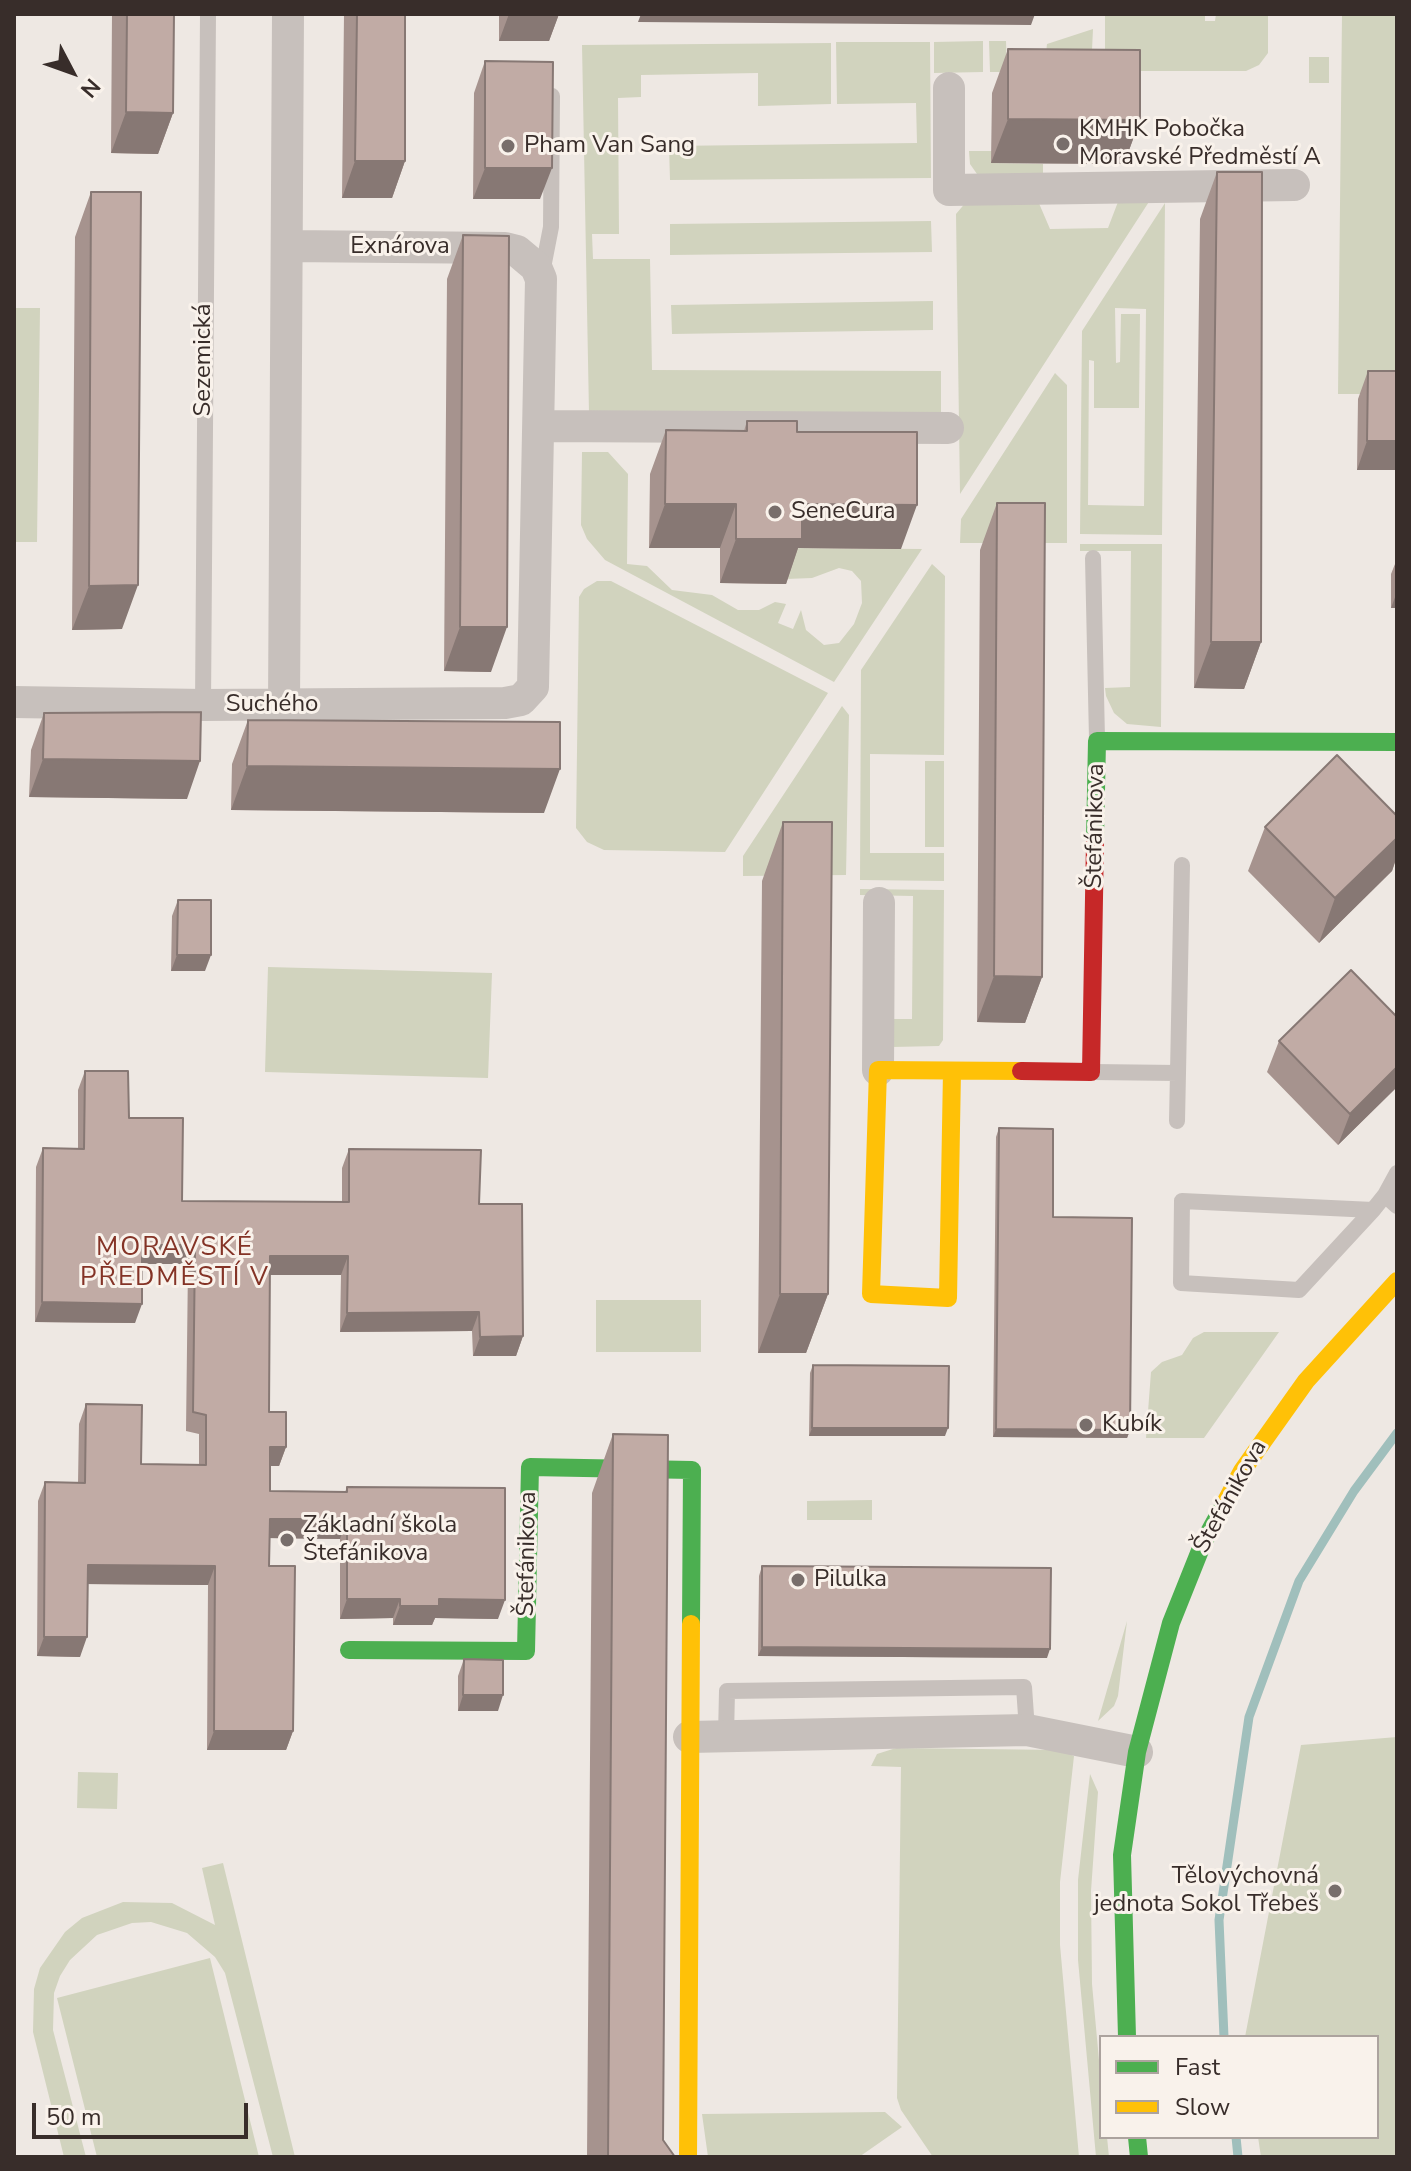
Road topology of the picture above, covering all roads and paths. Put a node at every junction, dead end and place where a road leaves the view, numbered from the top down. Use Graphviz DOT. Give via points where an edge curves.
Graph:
graph roads {
  1 [pos="208,14"];
  2 [pos="288,14"];
  3 [pos="949,88"];
  4 [pos="552,96"];
  5 [pos="1294,185"];
  6 [pos="288,246"];
  7 [pos="541,279"];
  8 [pos="540,426"];
  9 [pos="948,428"];
  10 [pos="1093,558"];
  11 [pos="14,702"];
  12 [pos="203,705"];
  13 [pos="284,705"];
  14 [pos="1097,741"];
  15 [pos="1397,742"];
  16 [pos="1182,865"];
  17 [pos="879,903"];
  18 [pos="878,1070"];
  19 [pos="952,1071"];
  20 [pos="1091,1072"];
  21 [pos="1178,1073"];
  22 [pos="1177,1121"];
  23 [pos="1397,1173"];
  24 [pos="1391,1200"];
  25 [pos="1373,1210"];
  26 [pos="1397,1281"];
  27 [pos="349,1650"];
  28 [pos="1027,1730"];
  29 [pos="726,1736"];
  30 [pos="689,1737"];
  31 [pos="1137,1752"];
  32 [pos="1127,2035"];
  33 [pos="688,2157"];
  1 -- 12 [label="lane, Sezemická"];
  2 -- 6 [label="street"];
  3 -- 5 [label="street" via="949,190"];
  4 -- 7 [label="lane" via="551,227"];
  6 -- 7 [label="street, Exnárova" via="505,248 528,257"];
  6 -- 13 [label="street"];
  7 -- 8 [label="street"];
  8 -- 9 [label="street"];
  8 -- 13 [label="street, Suchého" via="535,679 528,695 514,703"];
  10 -- 14 [label="lane"];
  11 -- 12 [label="street, Suchého"];
  12 -- 13 [label="street, Suchého"];
  14 -- 15 [label="street, Štefánikova"];
  14 -- 20 [label="street, Štefánikova"];
  16 -- 21 [label="lane"];
  17 -- 18 [label="street"];
  18 -- 19 [label="street"];
  18 -- 19 [label="street" via="871,1294 948,1298"];
  19 -- 20 [label="street"];
  20 -- 21 [label="lane"];
  21 -- 22 [label="lane"];
  23 -- 24 [label="lane"];
  24 -- 25 [label="lane"];
  25 -- 25 [label="lane" via="1299,1290 1181,1283 1182,1201"];
  26 -- 31 [label="street, Štefánikova" via="1306,1381 1223,1503 1171,1623"];
  27 -- 30 [label="street, Štefánikova" via="526,1651 530,1467 692,1470"];
  28 -- 29 [label="street"];
  28 -- 29 [label="lane" via="1024,1687 727,1691"];
  28 -- 31 [label="street"];
  29 -- 30 [label="street"];
  30 -- 33 [label="street, Štefánikova"];
  31 -- 32 [label="street, Štefánikova" via="1122,1855"];
}
